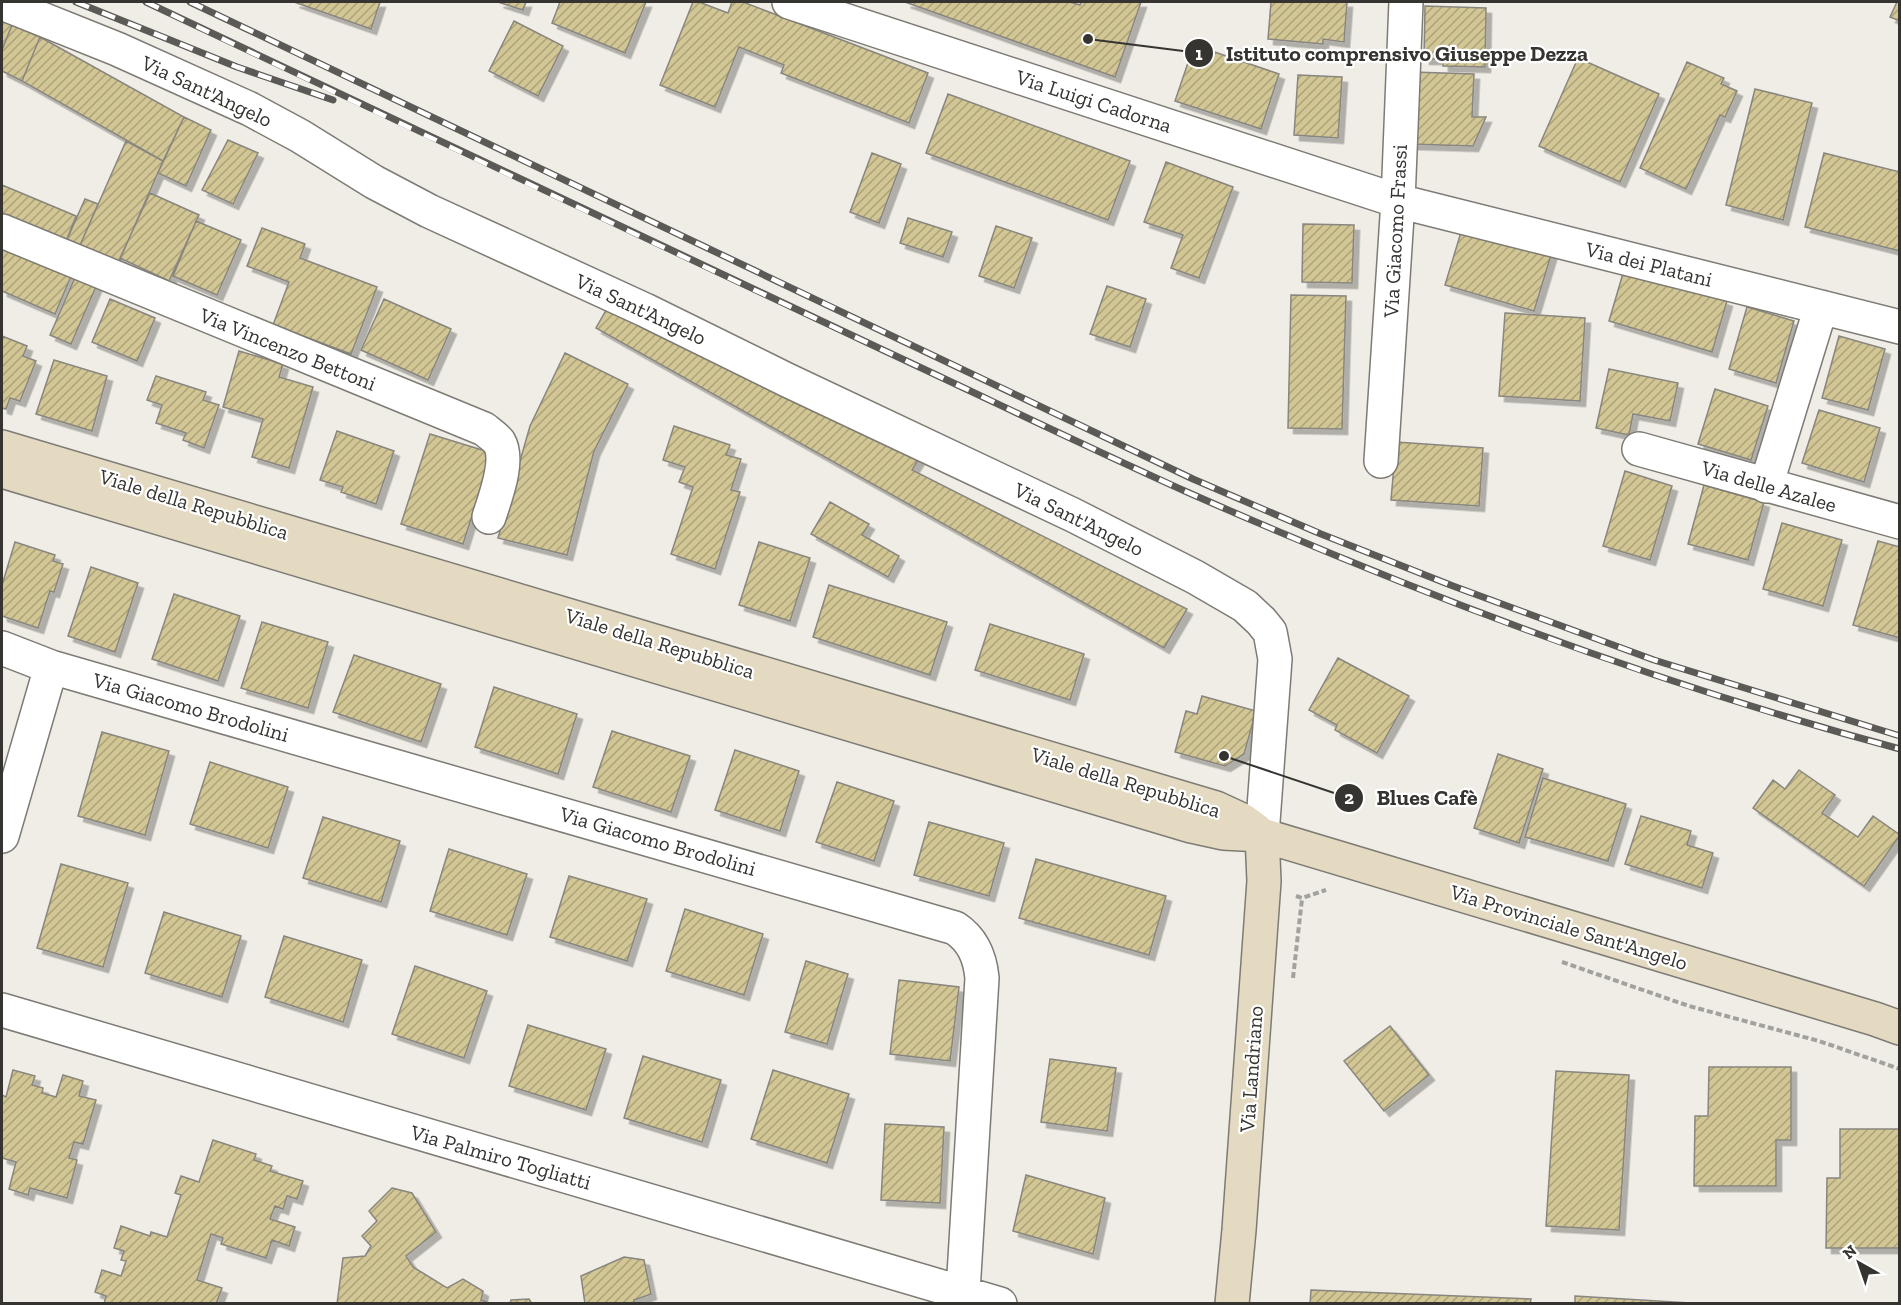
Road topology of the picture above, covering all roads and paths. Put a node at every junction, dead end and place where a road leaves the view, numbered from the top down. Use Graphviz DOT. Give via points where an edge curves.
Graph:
graph roads {
  1 [pos="789,2"];
  2 [pos="1406,2"];
  3 [pos="2,3"];
  4 [pos="1398,201"];
  5 [pos="2,231"];
  6 [pos="1821,307"];
  7 [pos="1899,327"];
  8 [pos="2,447"];
  9 [pos="1639,449"];
  10 [pos="1381,461"];
  11 [pos="2,471"];
  12 [pos="1766,486"];
  13 [pos="489,517"];
  14 [pos="1899,522"];
  15 [pos="2,648"];
  16 [pos="51,667"];
  17 [pos="1262,835"];
  18 [pos="2,836"];
  19 [pos="1264,881"];
  20 [pos="1329,888"];
  21 [pos="1553,959"];
  22 [pos="2,1010"];
  23 [pos="1891,1023"];
  24 [pos="1899,1069"];
  25 [pos="963,1292"];
  26 [pos="1000,1304"];
  27 [pos="1232,1304"];
  1 -- 4 [label="street, Via Luigi Cadorna"];
  2 -- 4 [label="street, Via Giacomo Frassi"];
  3 -- 17 [label="street, Via Sant'Angelo" via="250,109 429,211 1083,520 1251,611 1269,632 1275,664"];
  4 -- 6 [label="street, Via dei Platani"];
  4 -- 10 [label="street, Via Giacomo Frassi"];
  5 -- 13 [label="street, Via Vincenzo Bettoni" via="484,429 498,441 502,451 502,469"];
  6 -- 7 [label="street, Via dei Platani"];
  6 -- 12 [label="street"];
  8 -- 17 [label="street, Viale della Repubblica" via="1216,808"];
  9 -- 12 [label="street, Via delle Azalee"];
  11 -- 17 [label="street, Viale della Repubblica" via="1191,826"];
  12 -- 14 [label="street, Via delle Azalee"];
  15 -- 16 [label="street, Via Giacomo Brodolini"];
  16 -- 18 [label="street"];
  16 -- 25 [label="street, Via Giacomo Brodolini" via="956,928 978,955 982,978"];
  17 -- 19 [label="street, Via Landriano"];
  17 -- 23 [label="street, Via Provinciale Sant'Angelo"];
  19 -- 20 [label="path" via="1302,898"];
  19 -- 27 [label="street, Via Landriano"];
  21 -- 24 [label="path" via="1689,1006 1819,1041"];
  22 -- 25 [label="street, Via Palmiro Togliatti"];
  25 -- 26 [label="street, Via Palmiro Togliatti"];
}
